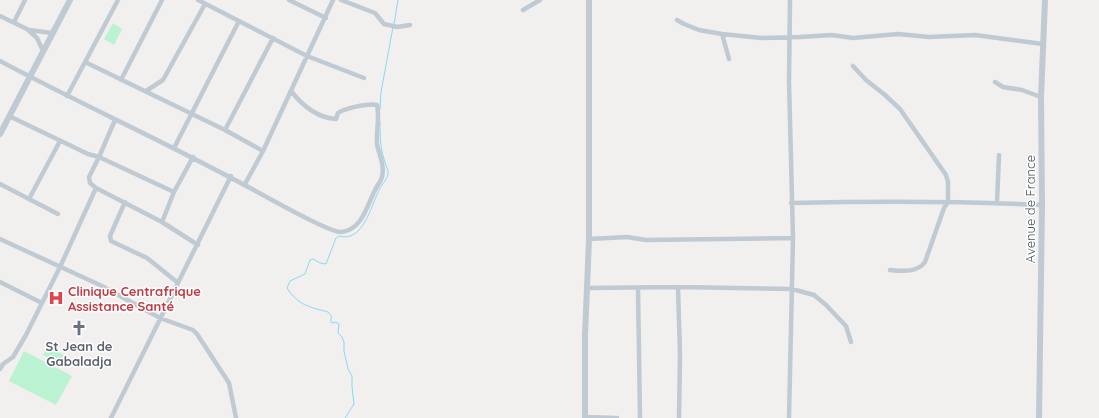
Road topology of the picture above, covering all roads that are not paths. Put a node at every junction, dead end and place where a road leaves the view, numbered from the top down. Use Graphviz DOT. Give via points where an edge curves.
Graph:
graph roads {
  1 [pos="25,0"];
  2 [pos="70,0"];
  3 [pos="118,0"];
  4 [pos="162,0"];
  5 [pos="198,0"];
  6 [pos="289,0"];
  7 [pos="333,0"];
  8 [pos="341,0"];
  9 [pos="540,0"];
  10 [pos="589,0"];
  11 [pos="790,0"];
  12 [pos="1045,0"];
  13 [pos="205,4"];
  14 [pos="522,10"];
  15 [pos="0,16"];
  16 [pos="326,18"];
  17 [pos="677,20"];
  18 [pos="239,21"];
  19 [pos="14,22"];
  20 [pos="410,25"];
  21 [pos="27,30"];
  22 [pos="52,33"];
  23 [pos="722,34"];
  24 [pos="790,37"];
  25 [pos="273,38"];
  26 [pos="1043,44"];
  27 [pos="43,51"];
  28 [pos="307,56"];
  29 [pos="728,59"];
  30 [pos="0,61"];
  31 [pos="85,62"];
  32 [pos="853,66"];
  33 [pos="29,76"];
  34 [pos="364,78"];
  35 [pos="121,80"];
  36 [pos="995,82"];
  37 [pos="146,91"];
  38 [pos="291,91"];
  39 [pos="67,96"];
  40 [pos="1041,98"];
  41 [pos="192,114"];
  42 [pos="9,116"];
  43 [pos="115,120"];
  44 [pos="225,130"];
  45 [pos="0,134"];
  46 [pos="60,141"];
  47 [pos="174,148"];
  48 [pos="263,151"];
  49 [pos="999,154"];
  50 [pos="100,157"];
  51 [pos="193,158"];
  52 [pos="231,176"];
  53 [pos="0,184"];
  54 [pos="245,184"];
  55 [pos="96,188"];
  56 [pos="174,192"];
  57 [pos="29,199"];
  58 [pos="125,202"];
  59 [pos="948,202"];
  60 [pos="997,202"];
  61 [pos="791,203"];
  62 [pos="1042,204"];
  63 [pos="58,214"];
  64 [pos="162,222"];
  65 [pos="793,238"];
  66 [pos="589,239"];
  67 [pos="0,240"];
  68 [pos="198,245"];
  69 [pos="60,267"];
  70 [pos="890,270"];
  71 [pos="0,282"];
  72 [pos="177,282"];
  73 [pos="678,287"];
  74 [pos="586,288"];
  75 [pos="638,288"];
  76 [pos="792,289"];
  77 [pos="42,304"];
  78 [pos="160,318"];
  79 [pos="851,342"];
  80 [pos="0,369"];
  81 [pos="585,417"];
  82 [pos="111,418"];
  83 [pos="236,418"];
  84 [pos="617,418"];
  85 [pos="640,418"];
  86 [pos="680,418"];
  87 [pos="789,418"];
  88 [pos="1039,418"];
  1 -- 19 [label="street"];
  2 -- 22 [label="street"];
  3 -- 31 [label="street"];
  4 -- 35 [label="street"];
  5 -- 13 [label="street"];
  6 -- 16 [label="street"];
  7 -- 16 [label="street"];
  8 -- 20 [label="street" via="375,13 384,24 397,27"];
  9 -- 14 [label="street"];
  10 -- 66 [label="street"];
  11 -- 24 [label="street"];
  12 -- 26 [label="street, Avenue de France"];
  13 -- 18 [label="street"];
  13 -- 37 [label="street" via="163,80"];
  15 -- 19 [label="street"];
  16 -- 28 [label="street"];
  17 -- 23 [label="street" via="699,30"];
  18 -- 25 [label="street"];
  18 -- 41 [label="street"];
  19 -- 21 [label="street"];
  21 -- 22 [label="street"];
  21 -- 27 [label="street" via="39,40"];
  22 -- 27 [label="street"];
  23 -- 24 [label="street" via="761,38"];
  23 -- 29 [label="street"];
  24 -- 26 [label="street" via="975,35"];
  24 -- 61 [label="street"];
  25 -- 28 [label="street"];
  25 -- 44 [label="street"];
  26 -- 40 [label="street, Avenue de France"];
  27 -- 33 [label="street"];
  28 -- 34 [label="street"];
  28 -- 38 [label="street"];
  30 -- 33 [label="street"];
  31 -- 35 [label="street"];
  31 -- 39 [label="street"];
  32 -- 59 [label="street" via="900,109 946,176"];
  33 -- 39 [label="street"];
  33 -- 42 [label="street"];
  35 -- 37 [label="street"];
  36 -- 40 [label="street" via="1003,87 1022,90"];
  37 -- 41 [label="street"];
  38 -- 48 [label="street"];
  38 -- 54 [label="street" via="308,109 331,119 336,119 338,113 344,110 377,105 377,143 383,175 369,206 354,227 338,232 287,208"];
  39 -- 43 [label="street"];
  40 -- 62 [label="street, Avenue de France"];
  41 -- 44 [label="street"];
  41 -- 47 [label="street"];
  42 -- 45 [label="street"];
  42 -- 46 [label="street"];
  43 -- 47 [label="street"];
  43 -- 50 [label="street"];
  44 -- 48 [label="street"];
  46 -- 50 [label="street"];
  46 -- 57 [label="street"];
  47 -- 51 [label="street"];
  48 -- 54 [label="street"];
  49 -- 60 [label="street"];
  50 -- 55 [label="street" via="89,177 90,183"];
  50 -- 56 [label="street"];
  51 -- 52 [label="street"];
  51 -- 56 [label="street"];
  52 -- 54 [label="street"];
  52 -- 68 [label="street"];
  53 -- 57 [label="street"];
  55 -- 58 [label="street"];
  55 -- 69 [label="street"];
  56 -- 64 [label="street"];
  57 -- 63 [label="street"];
  58 -- 64 [label="street"];
  58 -- 72 [label="street" via="110,236 111,241 146,258"];
  59 -- 60 [label="street"];
  59 -- 61 [label="street"];
  59 -- 70 [label="street" via="940,217 930,252 922,266 910,270"];
  60 -- 62 [label="street"];
  61 -- 65 [label="street"];
  62 -- 88 [label="street, Avenue de France"];
  64 -- 68 [label="street"];
  65 -- 66 [label="street"];
  65 -- 76 [label="street"];
  66 -- 74 [label="street"];
  67 -- 69 [label="street"];
  68 -- 72 [label="street"];
  69 -- 77 [label="street"];
  69 -- 78 [label="street" via="102,286"];
  71 -- 77 [label="street"];
  72 -- 78 [label="street"];
  73 -- 75 [label="street"];
  73 -- 76 [label="street"];
  73 -- 86 [label="street"];
  74 -- 75 [label="street"];
  74 -- 81 [label="street"];
  75 -- 85 [label="street"];
  76 -- 79 [label="street" via="814,295 826,305 846,326"];
  76 -- 87 [label="street"];
  77 -- 80 [label="street" via="13,357"];
  78 -- 82 [label="street"];
  78 -- 83 [label="street" via="193,330 197,334 229,383"];
  81 -- 84 [label="street"];
}
